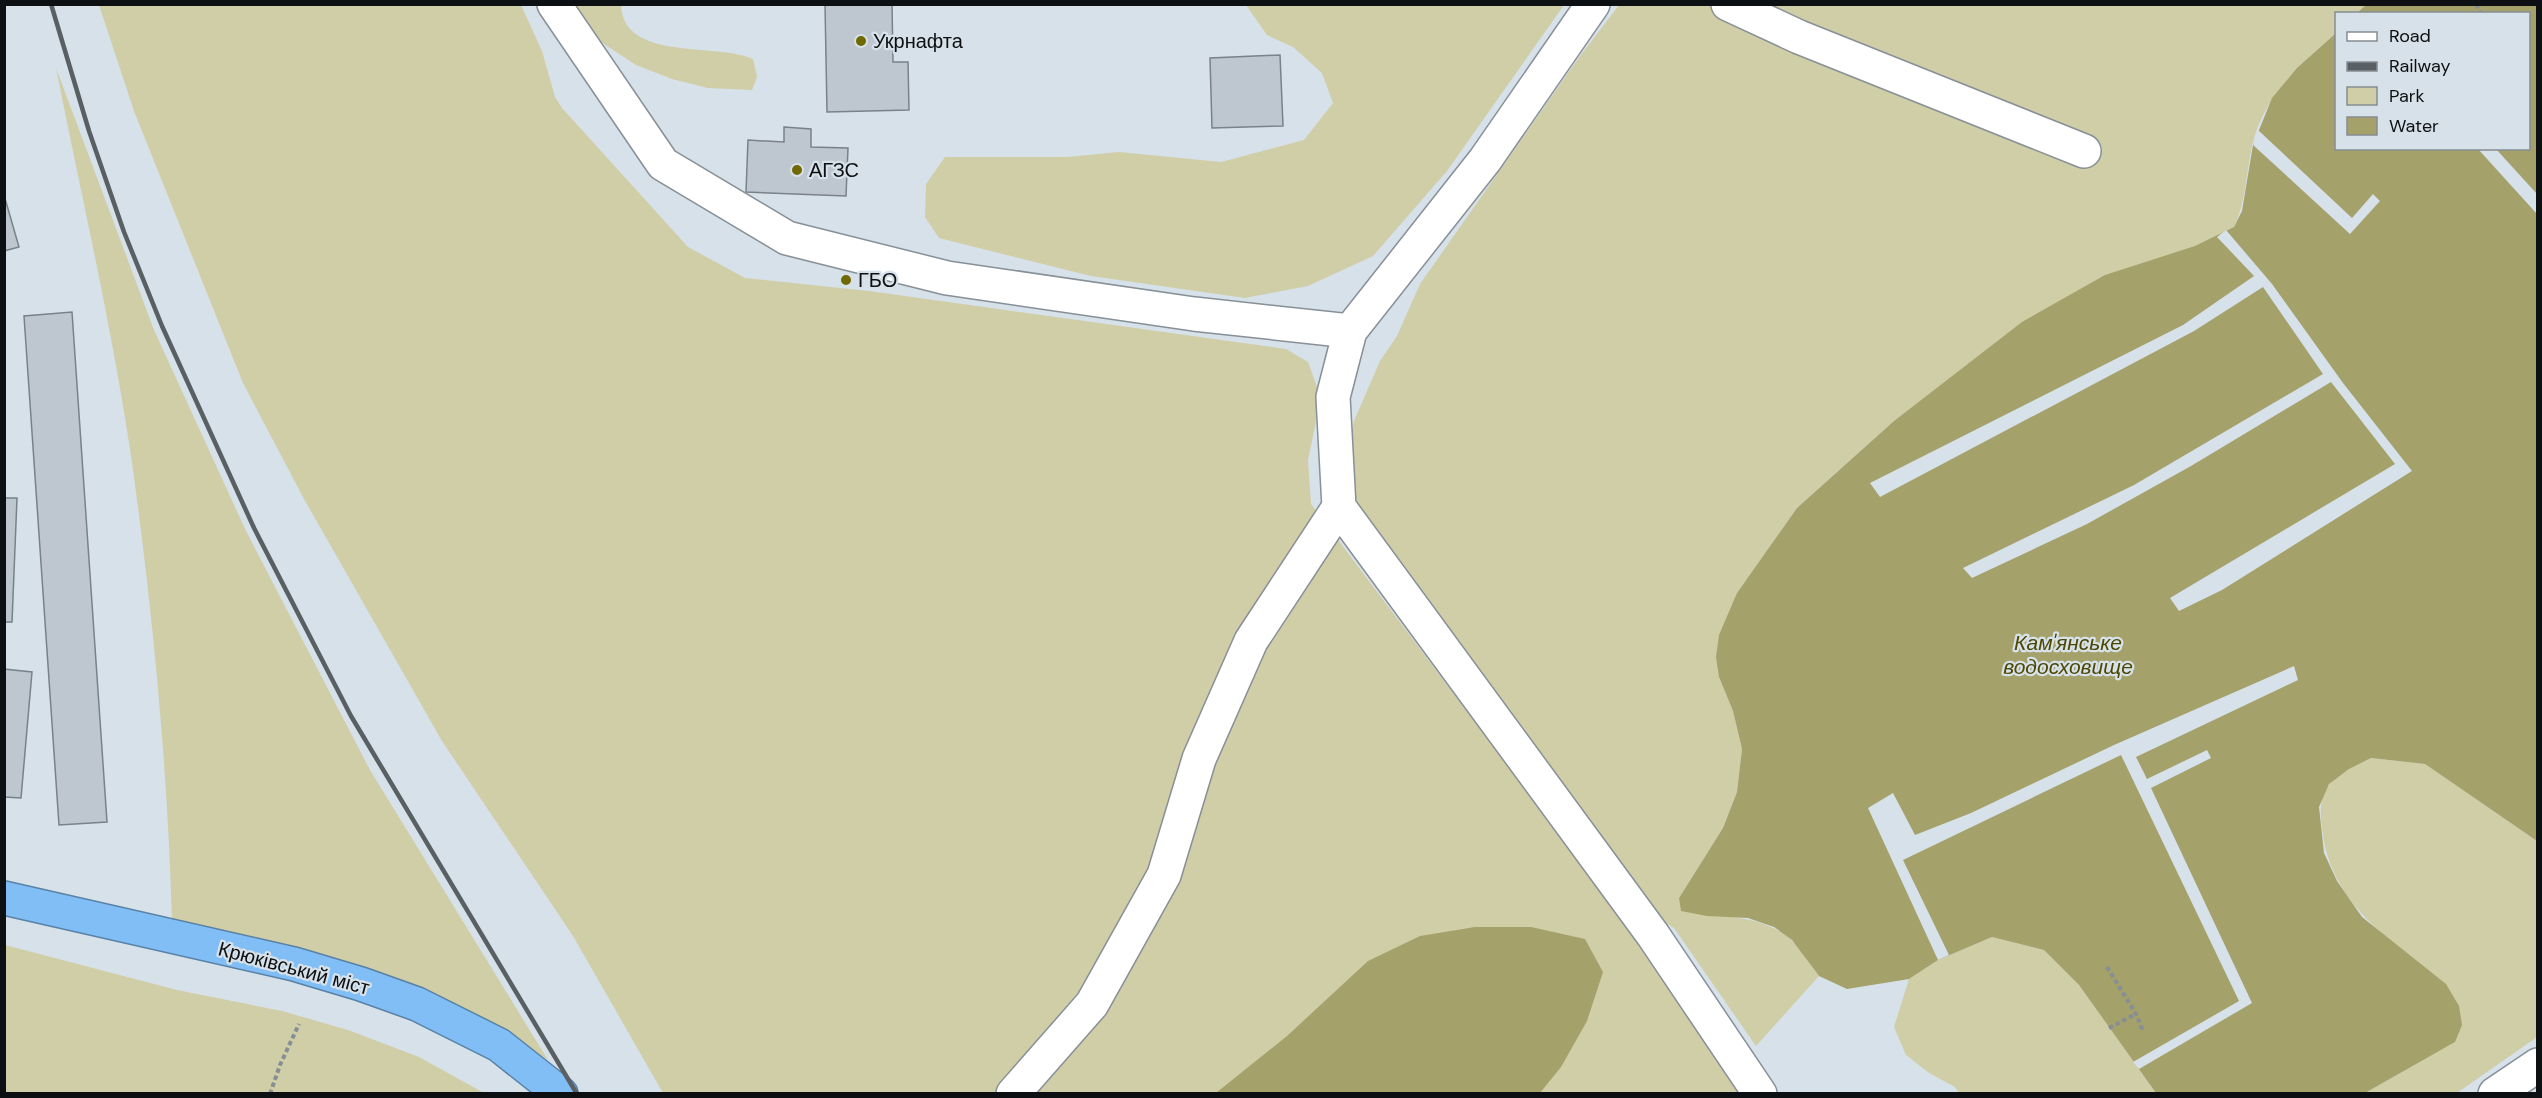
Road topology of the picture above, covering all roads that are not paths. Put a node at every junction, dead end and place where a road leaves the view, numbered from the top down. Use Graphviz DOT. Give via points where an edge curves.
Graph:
graph roads {
  1 [pos="554,4"];
  2 [pos="1593,4"];
  3 [pos="1728,4"];
  4 [pos="1781,14"];
  5 [pos="2084,151"];
  6 [pos="1350,331"];
  7 [pos="1339,507"];
  8 [pos="4,898"];
  9 [pos="2538,1065"];
  10 [pos="561,1094"];
  11 [pos="1013,1094"];
  12 [pos="1760,1094"];
  13 [pos="2495,1094"];
  1 -- 6 [label="street" via="663,164 787,237 947,278 1194,314"];
  2 -- 6 [label="street" via="1485,160"];
  3 -- 4 [label="street"];
  4 -- 5 [label="street"];
  6 -- 7 [label="street" via="1333,397"];
  7 -- 11 [label="street" via="1251,641 1199,759 1164,875 1092,1004"];
  7 -- 12 [label="street" via="1653,935"];
  8 -- 10 [label="highway, Крюківський міст" via="294,964 361,984 417,1004 499,1045"];
  9 -- 13 [label="street"];
}
